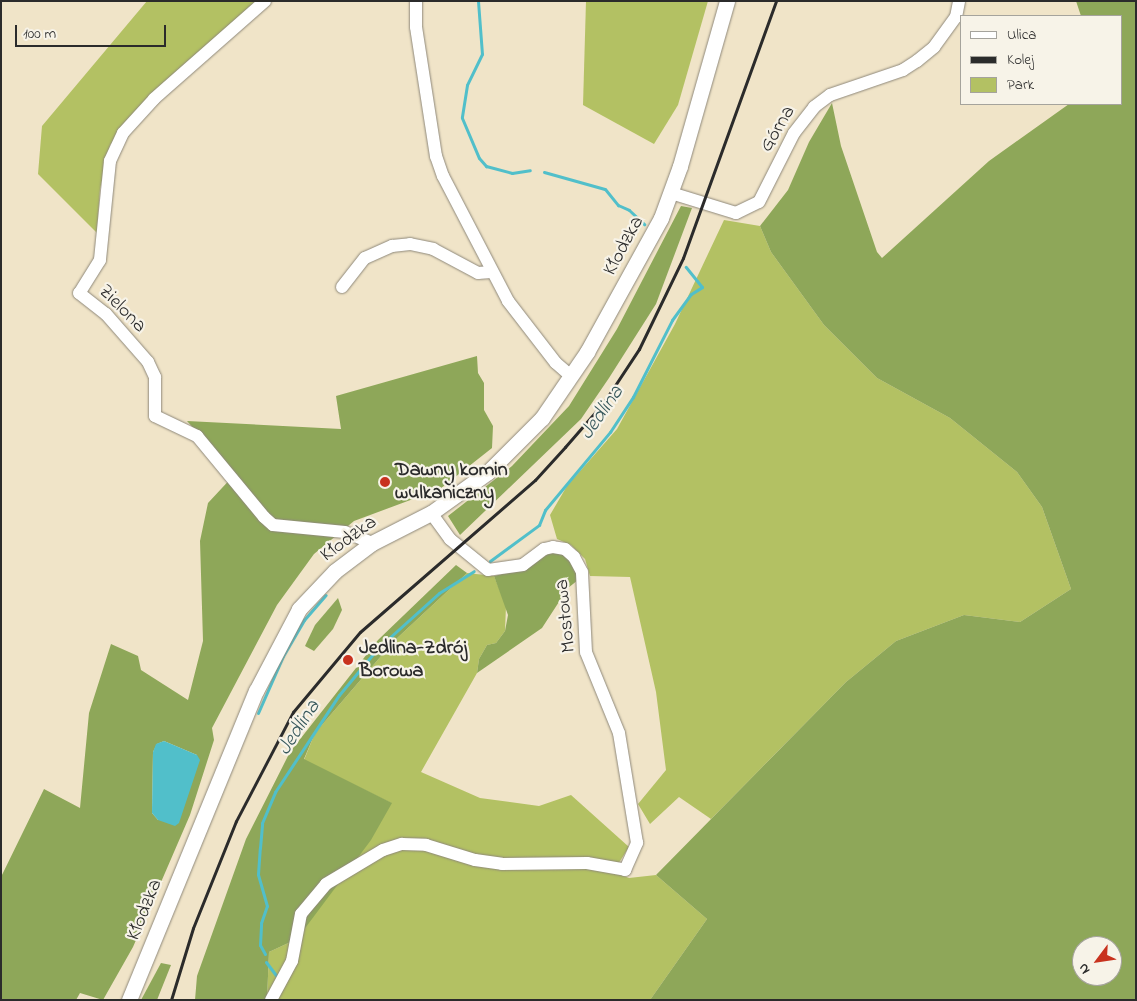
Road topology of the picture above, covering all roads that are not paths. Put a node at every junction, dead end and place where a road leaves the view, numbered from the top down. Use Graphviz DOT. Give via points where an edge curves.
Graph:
graph roads {
  1 [pos="265,1"];
  2 [pos="416,1"];
  3 [pos="727,1"];
  4 [pos="959,1"];
  5 [pos="671,193"];
  6 [pos="491,272"];
  7 [pos="342,287"];
  8 [pos="571,376"];
  9 [pos="430,513"];
  10 [pos="372,543"];
  11 [pos="129,1000"];
  12 [pos="271,1000"];
  1 -- 10 [label="street, Zielona" via="154,99 123,133 110,161 100,260 79,293 106,314 148,362 155,377 155,416 197,436 264,518 273,525 345,532"];
  2 -- 6 [label="street" via="416,26 436,156"];
  3 -- 5 [label="main road, Kłodzka"];
  4 -- 5 [label="street, Górna" via="956,17 934,47 918,61 903,70 830,95 814,107 794,132 760,202 736,213"];
  5 -- 8 [label="main road, Kłodzka" via="644,253"];
  6 -- 7 [label="street" via="478,273 433,248 410,244 392,246 366,258"];
  6 -- 8 [label="street" via="508,301 541,344"];
  8 -- 9 [label="main road, Kłodzka" via="542,418 508,454 469,488"];
  9 -- 10 [label="main road, Kłodzka"];
  9 -- 12 [label="street, Mostowa" via="450,539 488,570 523,565 544,549 554,547 565,548 574,557 582,572 586,652 619,734 638,833 637,843 625,870 587,864 502,864 475,860 426,845 402,844 383,850 326,884 301,914 292,961"];
  10 -- 11 [label="main road, Kłodzka" via="334,571 299,609 274,651"];
}
